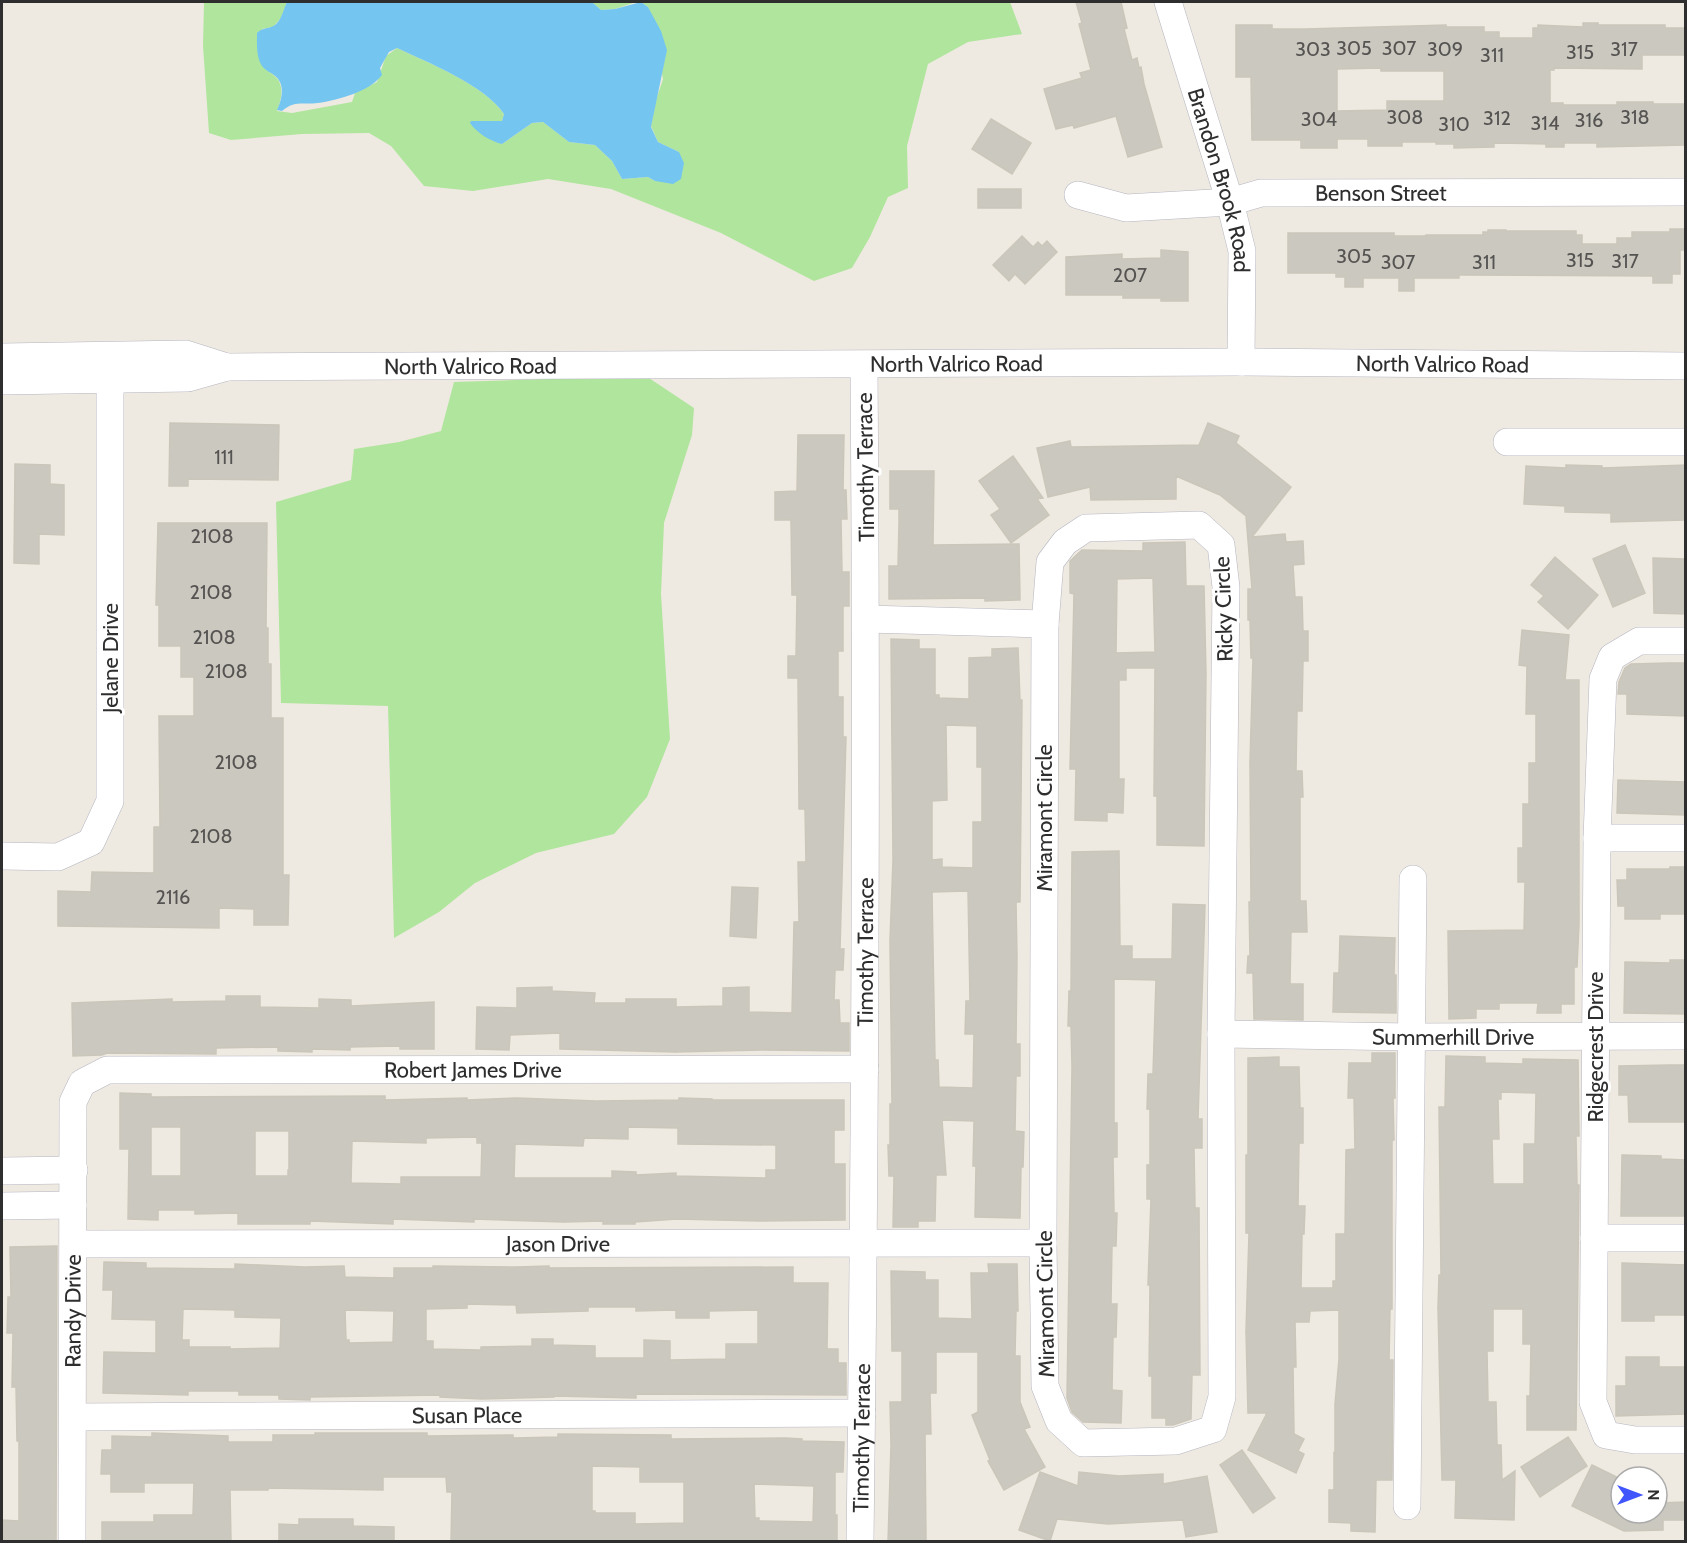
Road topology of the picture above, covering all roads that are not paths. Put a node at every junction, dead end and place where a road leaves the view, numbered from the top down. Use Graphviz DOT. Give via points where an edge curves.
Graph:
graph roads {
  1 [pos="1171,3"];
  2 [pos="1686,192"];
  3 [pos="1078,195"];
  4 [pos="1230,202"];
  5 [pos="2,357"];
  6 [pos="1240,362"];
  7 [pos="864,365"];
  8 [pos="1686,366"];
  9 [pos="227,367"];
  10 [pos="110,378"];
  11 [pos="2,381"];
  12 [pos="1507,442"];
  13 [pos="1686,442"];
  14 [pos="867,619"];
  15 [pos="1045,624"];
  16 [pos="1686,641"];
  17 [pos="1597,838"];
  18 [pos="1686,838"];
  19 [pos="2,856"];
  20 [pos="1413,879"];
  21 [pos="1221,1034"];
  22 [pos="1595,1035"];
  23 [pos="1686,1036"];
  24 [pos="1411,1037"];
  25 [pos="865,1070"];
  26 [pos="82,1083"];
  27 [pos="74,1170"];
  28 [pos="2,1171"];
  29 [pos="73,1205"];
  30 [pos="2,1206"];
  31 [pos="1594,1238"];
  32 [pos="1686,1238"];
  33 [pos="864,1243"];
  34 [pos="1043,1243"];
  35 [pos="74,1244"];
  36 [pos="862,1413"];
  37 [pos="73,1417"];
  38 [pos="1686,1440"];
  39 [pos="1407,1506"];
  40 [pos="72,1542"];
  41 [pos="860,1542"];
  1 -- 4 [label="street, Brandon Brook Road"];
  2 -- 4 [label="street, Benson Street" via="1261,193"];
  3 -- 4 [label="street, Benson Street" via="1126,208"];
  4 -- 6 [label="street, Brandon Brook Road" via="1242,251"];
  5 -- 9 [label="street, North Valrico Road" via="186,354"];
  6 -- 7 [label="street, North Valrico Road"];
  6 -- 8 [label="street, North Valrico Road"];
  7 -- 9 [label="street, North Valrico Road"];
  7 -- 14 [label="street, Timothy Terrace"];
  9 -- 10 [label="street, North Valrico Road" via="188,378"];
  10 -- 11 [label="street, North Valrico Road"];
  10 -- 19 [label="street, Jelane Drive" via="110,801 91,842 58,856"];
  12 -- 13 [label="street"];
  14 -- 15 [label="street"];
  14 -- 25 [label="street, Timothy Terrace"];
  15 -- 21 [label="street, Ricky Circle" via="1050,562 1065,542 1086,528 1199,525 1221,545 1226,587"];
  15 -- 34 [label="street, Miramont Circle"];
  16 -- 17 [label="street, Ridgecrest Drive" via="1639,641 1612,657 1603,679"];
  17 -- 18 [label="street"];
  17 -- 22 [label="street, Ridgecrest Drive"];
  20 -- 24 [label="street"];
  21 -- 24 [label="street, Summerhill Drive"];
  21 -- 34 [label="street, Miramont Circle" via="1222,1397 1213,1429 1176,1441 1083,1443 1059,1421 1045,1386"];
  22 -- 23 [label="street, Summerhill Drive"];
  22 -- 24 [label="street, Summerhill Drive"];
  22 -- 31 [label="street, Ridgecrest Drive"];
  24 -- 39 [label="street"];
  25 -- 26 [label="street, Robert James Drive" via="107,1070"];
  25 -- 33 [label="street, Timothy Terrace"];
  26 -- 27 [label="street, Randy Drive" via="73,1102"];
  27 -- 28 [label="street"];
  27 -- 29 [label="street, Randy Drive"];
  29 -- 30 [label="street"];
  29 -- 35 [label="street, Randy Drive"];
  31 -- 32 [label="street"];
  31 -- 38 [label="street, Ridgecrest Drive" via="1593,1402 1606,1435 1635,1440"];
  33 -- 34 [label="street, Jason Drive"];
  33 -- 35 [label="street, Jason Drive"];
  33 -- 36 [label="street, Timothy Terrace"];
  35 -- 37 [label="street, Randy Drive"];
  36 -- 37 [label="street, Susan Place"];
  36 -- 41 [label="street, Timothy Terrace"];
  37 -- 40 [label="street, Randy Drive"];
}
